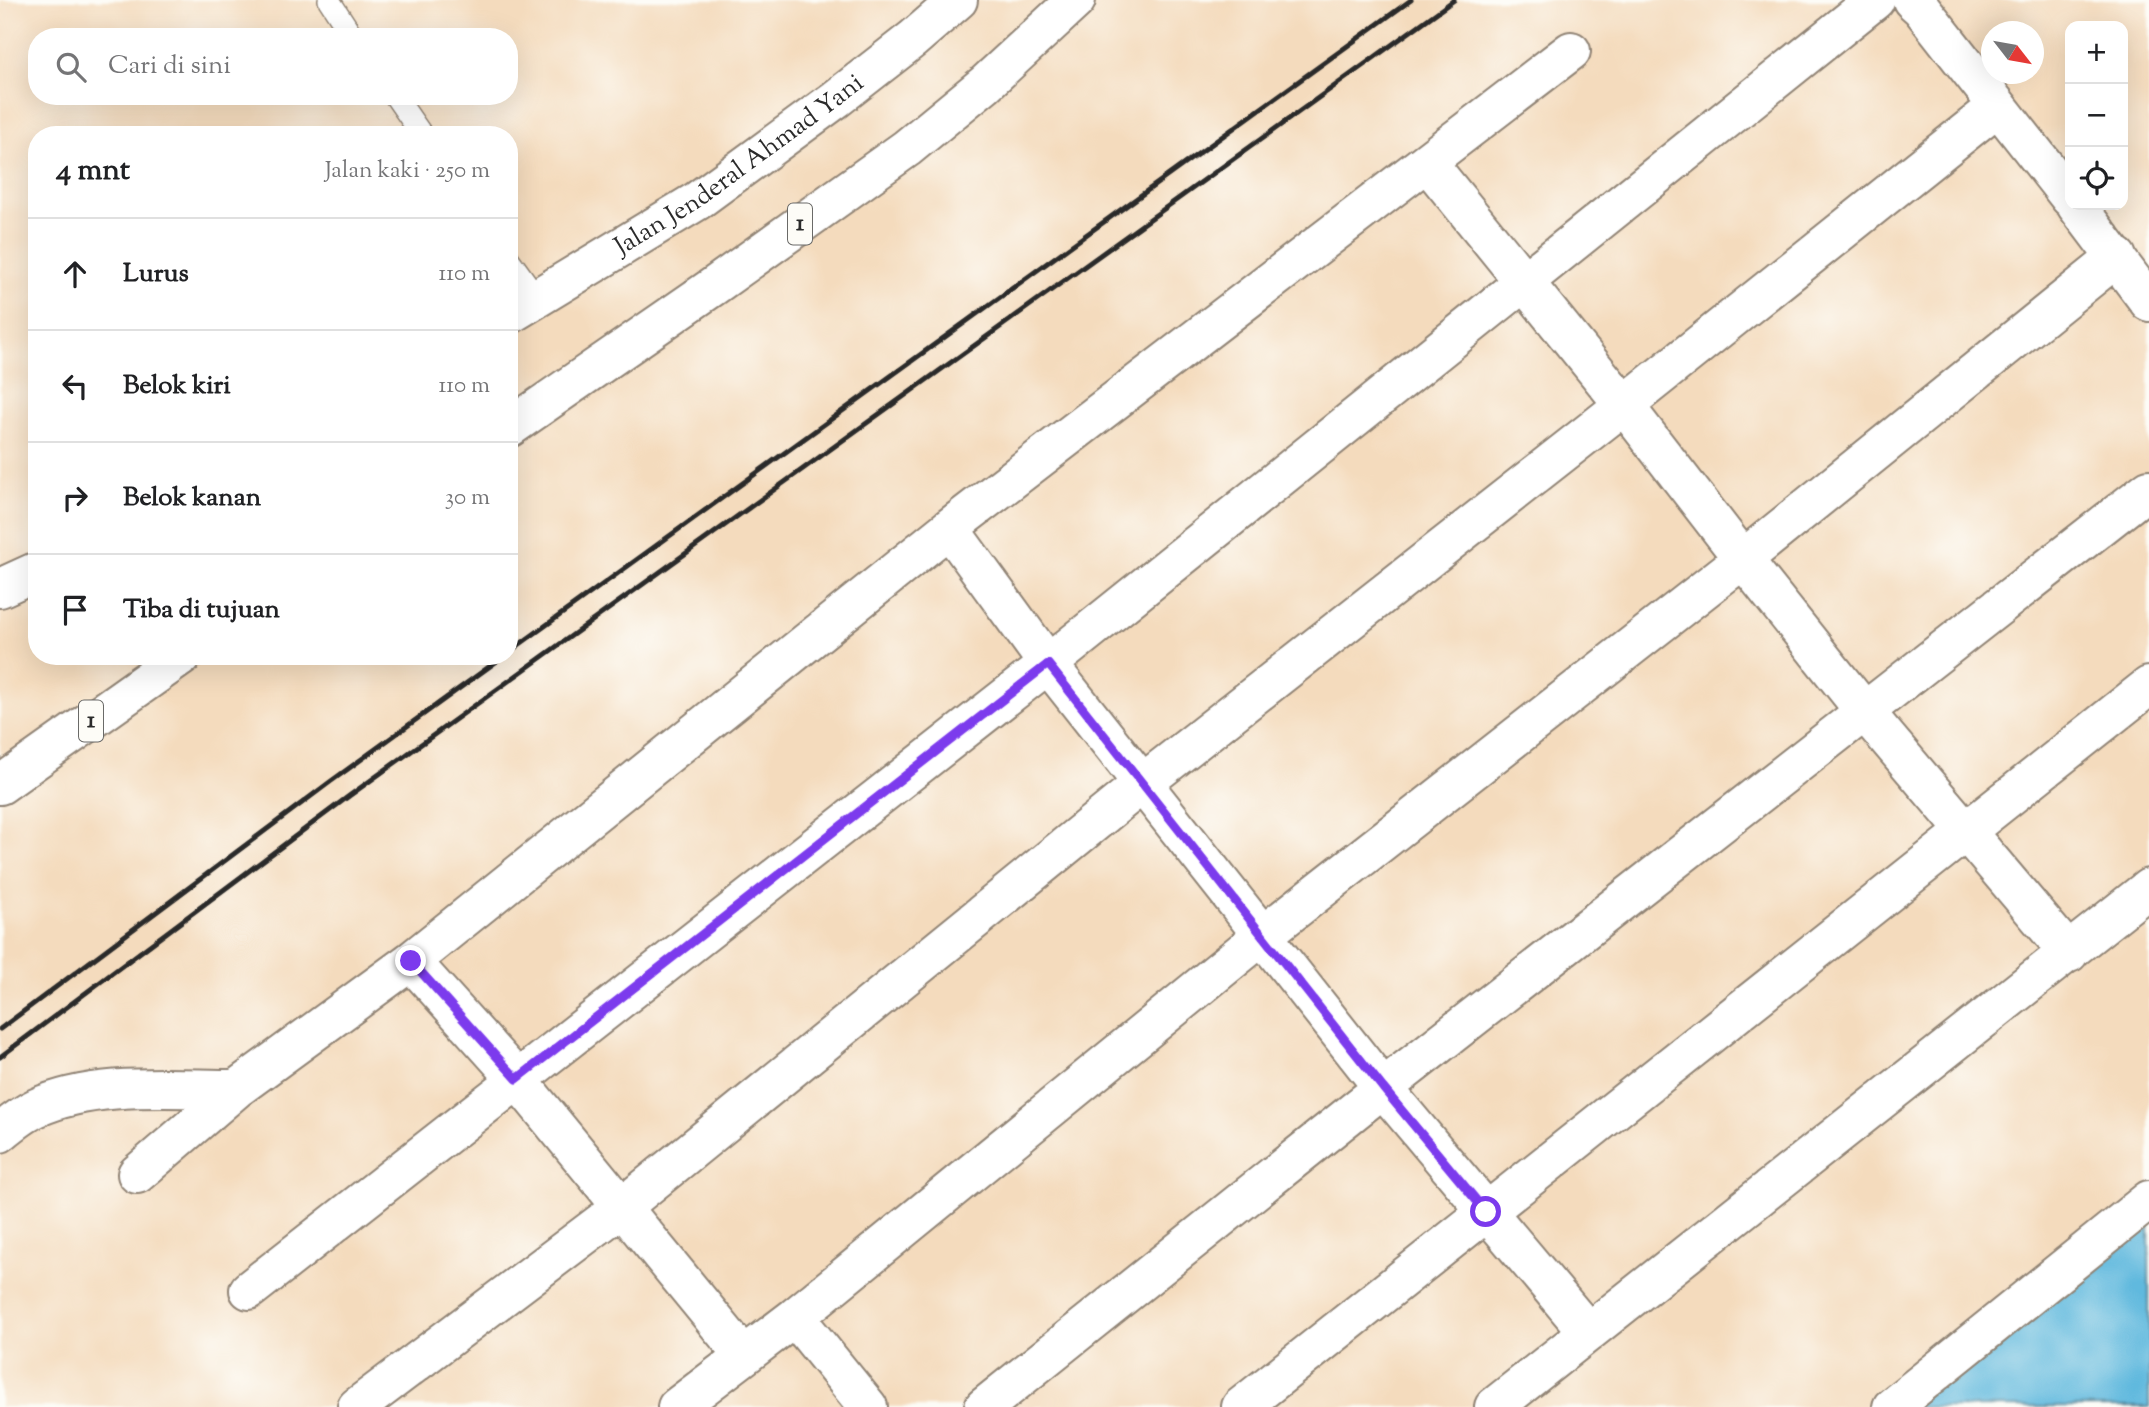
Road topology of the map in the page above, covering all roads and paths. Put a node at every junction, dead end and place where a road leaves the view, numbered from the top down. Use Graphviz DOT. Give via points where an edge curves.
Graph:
graph roads {
  1 [pos="329,0"];
  2 [pos="958,0"];
  3 [pos="1076,0"];
  4 [pos="1875,0"];
  5 [pos="1913,0"];
  6 [pos="347,28"];
  7 [pos="1571,51"];
  8 [pos="401,105"];
  9 [pos="1998,106"];
  10 [pos="416,126"];
  11 [pos="1427,162"];
  12 [pos="2065,192"];
  13 [pos="2080,210"];
  14 [pos="2117,257"];
  15 [pos="1523,281"];
  16 [pos="518,289"];
  17 [pos="2149,302"];
  18 [pos="523,306"];
  19 [pos="1624,405"];
  20 [pos="518,422"];
  21 [pos="2149,489"];
  22 [pos="949,528"];
  23 [pos="1743,559"];
  24 [pos="28,575"];
  25 [pos="0,588"];
  26 [pos="1048,664"];
  27 [pos="169,665"];
  28 [pos="2149,686"];
  29 [pos="1865,712"];
  30 [pos="1143,783"];
  31 [pos="0,785"];
  32 [pos="1965,832"];
  33 [pos="2149,888"];
  34 [pos="1262,935"];
  35 [pos="2068,953"];
  36 [pos="411,961"];
  37 [pos="517,1079"];
  38 [pos="1383,1088"];
  39 [pos="236,1089"];
  40 [pos="0,1133"];
  41 [pos="137,1174"];
  42 [pos="2149,1200"];
  43 [pos="622,1207"];
  44 [pos="1486,1212"];
  45 [pos="249,1290"];
  46 [pos="795,1317"];
  47 [pos="1588,1332"];
  48 [pos="744,1356"];
  49 [pos="357,1407"];
  50 [pos="677,1407"];
  51 [pos="868,1407"];
  52 [pos="984,1407"];
  53 [pos="1241,1407"];
  54 [pos="1494,1407"];
  55 [pos="1892,1407"];
  1 -- 6 [label="lane"];
  2 -- 18 [label="main road, Jalan Jenderal Ahmad Yani" via="858,82 697,201"];
  3 -- 20 [label="main road, 1" via="907,148"];
  4 -- 15 [label="main road"];
  5 -- 9 [label="main road"];
  7 -- 11 [label="main road"];
  8 -- 10 [label="lane"];
  9 -- 12 [label="main road"];
  9 -- 19 [label="main road"];
  11 -- 15 [label="main road"];
  11 -- 22 [label="main road"];
  13 -- 14 [label="main road"];
  14 -- 17 [label="main road"];
  14 -- 23 [label="main road"];
  15 -- 19 [label="main road"];
  15 -- 26 [label="main road"];
  16 -- 18 [label="lane"];
  19 -- 23 [label="main road"];
  19 -- 30 [label="main road"];
  21 -- 29 [label="main road"];
  22 -- 26 [label="main road"];
  22 -- 36 [label="main road"];
  23 -- 29 [label="main road"];
  23 -- 34 [label="main road"];
  24 -- 25 [label="main road"];
  26 -- 30 [label="main road"];
  26 -- 37 [label="main road"];
  27 -- 31 [label="main road, 1"];
  28 -- 32 [label="main road"];
  29 -- 32 [label="main road"];
  29 -- 38 [label="main road"];
  30 -- 34 [label="main road"];
  30 -- 43 [label="main road"];
  32 -- 35 [label="main road"];
  32 -- 44 [label="main road"];
  33 -- 35 [label="main road"];
  34 -- 38 [label="main road"];
  34 -- 46 [label="main road"];
  35 -- 47 [label="main road"];
  36 -- 37 [label="main road"];
  36 -- 39 [label="main road"];
  37 -- 43 [label="main road"];
  37 -- 45 [label="main road"];
  38 -- 44 [label="main road"];
  38 -- 52 [label="main road"];
  39 -- 40 [label="main road" via="100,1090 35,1108"];
  39 -- 41 [label="main road"];
  42 -- 55 [label="main road"];
  43 -- 48 [label="main road"];
  43 -- 49 [label="main road"];
  44 -- 47 [label="main road"];
  44 -- 53 [label="main road"];
  46 -- 48 [label="main road"];
  46 -- 51 [label="main road"];
  47 -- 54 [label="main road"];
  48 -- 50 [label="main road"];
}
